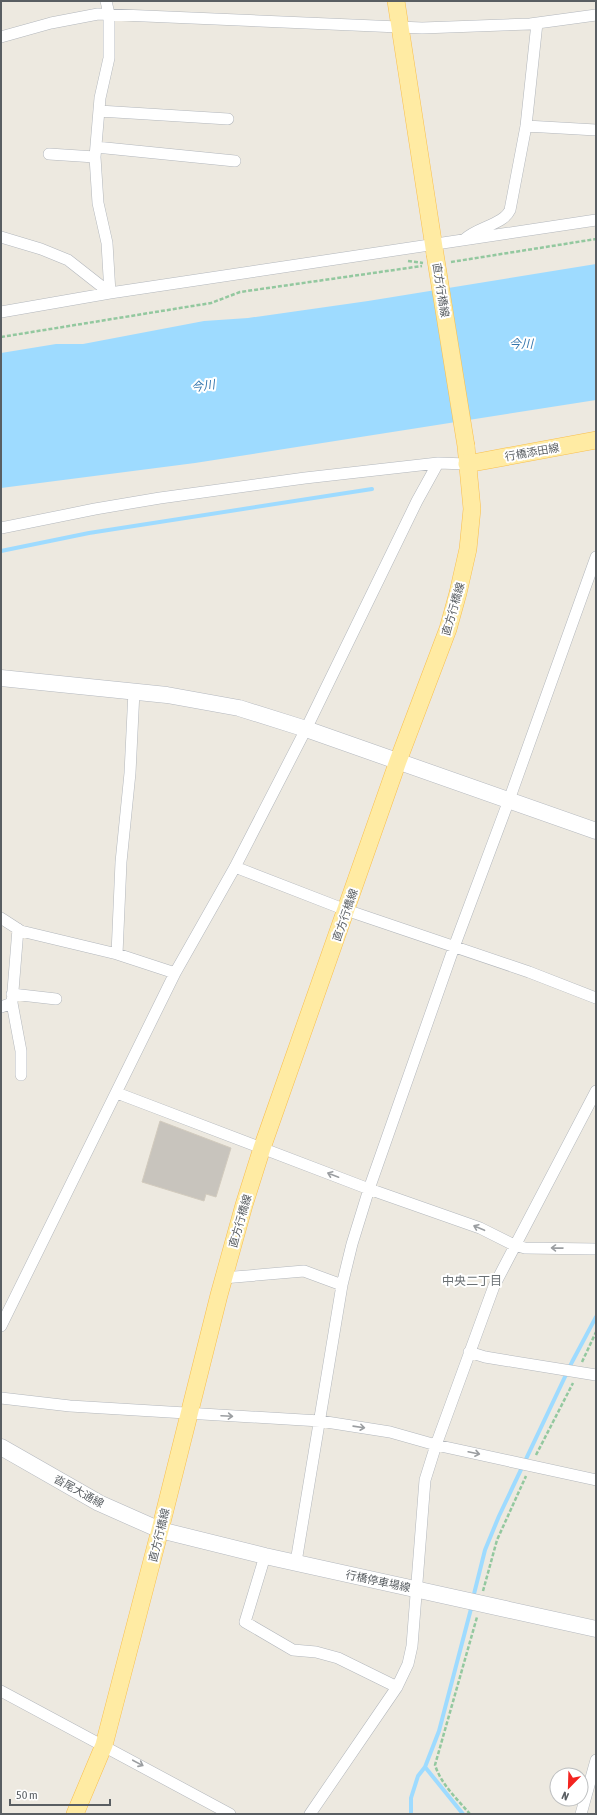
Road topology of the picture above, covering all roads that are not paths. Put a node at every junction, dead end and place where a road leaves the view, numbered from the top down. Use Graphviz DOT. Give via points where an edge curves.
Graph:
graph roads {
  1 [pos="106,1"];
  2 [pos="396,1"];
  3 [pos="109,14"];
  4 [pos="596,15"];
  5 [pos="537,23"];
  6 [pos="400,28"];
  7 [pos="1,37"];
  8 [pos="99,111"];
  9 [pos="228,119"];
  10 [pos="526,126"];
  11 [pos="596,130"];
  12 [pos="96,152"];
  13 [pos="49,154"];
  14 [pos="235,161"];
  15 [pos="596,220"];
  16 [pos="1,237"];
  17 [pos="463,241"];
  18 [pos="435,257"];
  19 [pos="110,293"];
  20 [pos="1,312"];
  21 [pos="596,440"];
  22 [pos="438,463"];
  23 [pos="467,464"];
  24 [pos="1,528"];
  25 [pos="596,556"];
  26 [pos="1,678"];
  27 [pos="134,691"];
  28 [pos="306,729"];
  29 [pos="398,761"];
  30 [pos="509,800"];
  31 [pos="596,831"];
  32 [pos="235,867"];
  33 [pos="346,910"];
  34 [pos="3,922"];
  35 [pos="18,929"];
  36 [pos="454,947"];
  37 [pos="117,954"];
  38 [pos="175,973"];
  39 [pos="596,998"];
  40 [pos="56,999"];
  41 [pos="8,1002"];
  42 [pos="21,1075"];
  43 [pos="596,1091"];
  44 [pos="117,1093"];
  45 [pos="262,1148"];
  46 [pos="369,1189"];
  47 [pos="514,1245"];
  48 [pos="596,1249"];
  49 [pos="223,1278"];
  50 [pos="342,1285"];
  51 [pos="2,1321"];
  52 [pos="469,1352"];
  53 [pos="596,1375"];
  54 [pos="1,1398"];
  55 [pos="188,1413"];
  56 [pos="320,1421"];
  57 [pos="436,1445"];
  58 [pos="1,1448"];
  59 [pos="596,1480"];
  60 [pos="160,1530"];
  61 [pos="265,1556"];
  62 [pos="296,1562"];
  63 [pos="417,1589"];
  64 [pos="596,1629"];
  65 [pos="397,1687"];
  66 [pos="1,1691"];
  67 [pos="104,1745"];
  68 [pos="596,1760"];
  69 [pos="218,1811"];
  70 [pos="75,1814"];
  71 [pos="230,1814"];
  72 [pos="310,1814"];
  73 [pos="581,1814"];
  1 -- 3 [label="street"];
  2 -- 6 [label="main road, 直方行橋線"];
  3 -- 6 [label="street"];
  3 -- 7 [label="street" via="51,24"];
  3 -- 8 [label="street" via="109,58"];
  4 -- 5 [label="street"];
  5 -- 6 [label="street"];
  5 -- 10 [label="street"];
  6 -- 18 [label="main road, 直方行橋線"];
  8 -- 9 [label="street"];
  8 -- 12 [label="street"];
  10 -- 11 [label="street"];
  10 -- 17 [label="street" via="508,216 472,232"];
  12 -- 13 [label="street"];
  12 -- 14 [label="street"];
  12 -- 19 [label="street" via="98,202 108,243"];
  15 -- 17 [label="street"];
  16 -- 19 [label="street" via="68,260"];
  17 -- 18 [label="street"];
  18 -- 19 [label="street"];
  18 -- 23 [label="main road, 直方行橋線, bridge"];
  19 -- 20 [label="street"];
  21 -- 23 [label="main road, 行橋添田線"];
  22 -- 23 [label="street"];
  22 -- 24 [label="street" via="160,498"];
  22 -- 28 [label="street"];
  23 -- 29 [label="main road, 直方行橋線" via="472,509 468,549 458,593 448,629"];
  25 -- 30 [label="street"];
  26 -- 27 [label="main road"];
  27 -- 28 [label="main road" via="239,708"];
  27 -- 37 [label="street"];
  28 -- 29 [label="main road"];
  28 -- 32 [label="street"];
  29 -- 30 [label="main road"];
  29 -- 33 [label="main road, 直方行橋線"];
  30 -- 31 [label="main road"];
  30 -- 36 [label="street"];
  32 -- 33 [label="street"];
  32 -- 38 [label="street"];
  33 -- 36 [label="street"];
  33 -- 45 [label="main road, 直方行橋線"];
  34 -- 35 [label="street"];
  35 -- 37 [label="street"];
  35 -- 41 [label="street"];
  36 -- 39 [label="street"];
  36 -- 46 [label="street"];
  37 -- 38 [label="street"];
  38 -- 44 [label="street"];
  40 -- 41 [label="street"];
  41 -- 42 [label="street" via="21,1051"];
  43 -- 47 [label="street"];
  44 -- 45 [label="street"];
  44 -- 51 [label="street"];
  46 -- 45 [label="street, one-way"];
  45 -- 49 [label="main road, 直方行橋線"];
  47 -- 46 [label="street, one-way" via="480,1228"];
  46 -- 50 [label="street"];
  48 -- 47 [label="street, one-way" via="525,1248"];
  47 -- 52 [label="street" via="494,1286"];
  49 -- 50 [label="street" via="304,1271"];
  49 -- 55 [label="main road, 直方行橋線"];
  50 -- 56 [label="street"];
  52 -- 53 [label="street" via="485,1357"];
  52 -- 57 [label="street"];
  54 -- 55 [label="street" via="70,1406"];
  55 -- 56 [label="street, one-way"];
  55 -- 60 [label="main road, 直方行橋線"];
  56 -- 57 [label="street, one-way" via="390,1432"];
  56 -- 62 [label="street"];
  57 -- 59 [label="street, one-way"];
  57 -- 63 [label="street" via="425,1480"];
  58 -- 60 [label="main road, 沓尾大通線" via="99,1503"];
  60 -- 61 [label="main road, 行橋停車場線"];
  60 -- 67 [label="main road, 直方行橋線"];
  61 -- 62 [label="main road, 行橋停車場線"];
  61 -- 65 [label="street" via="245,1622 293,1650 316,1652 338,1658"];
  62 -- 63 [label="main road, 行橋停車場線"];
  63 -- 64 [label="main road, 行橋停車場線"];
  63 -- 65 [label="street" via="412,1646 408,1664"];
  65 -- 72 [label="street"];
  66 -- 67 [label="street"];
  67 -- 69 [label="street, one-way"];
  67 -- 70 [label="main road, 直方行橋線"];
  68 -- 73 [label="street"];
  69 -- 71 [label="street"];
}
